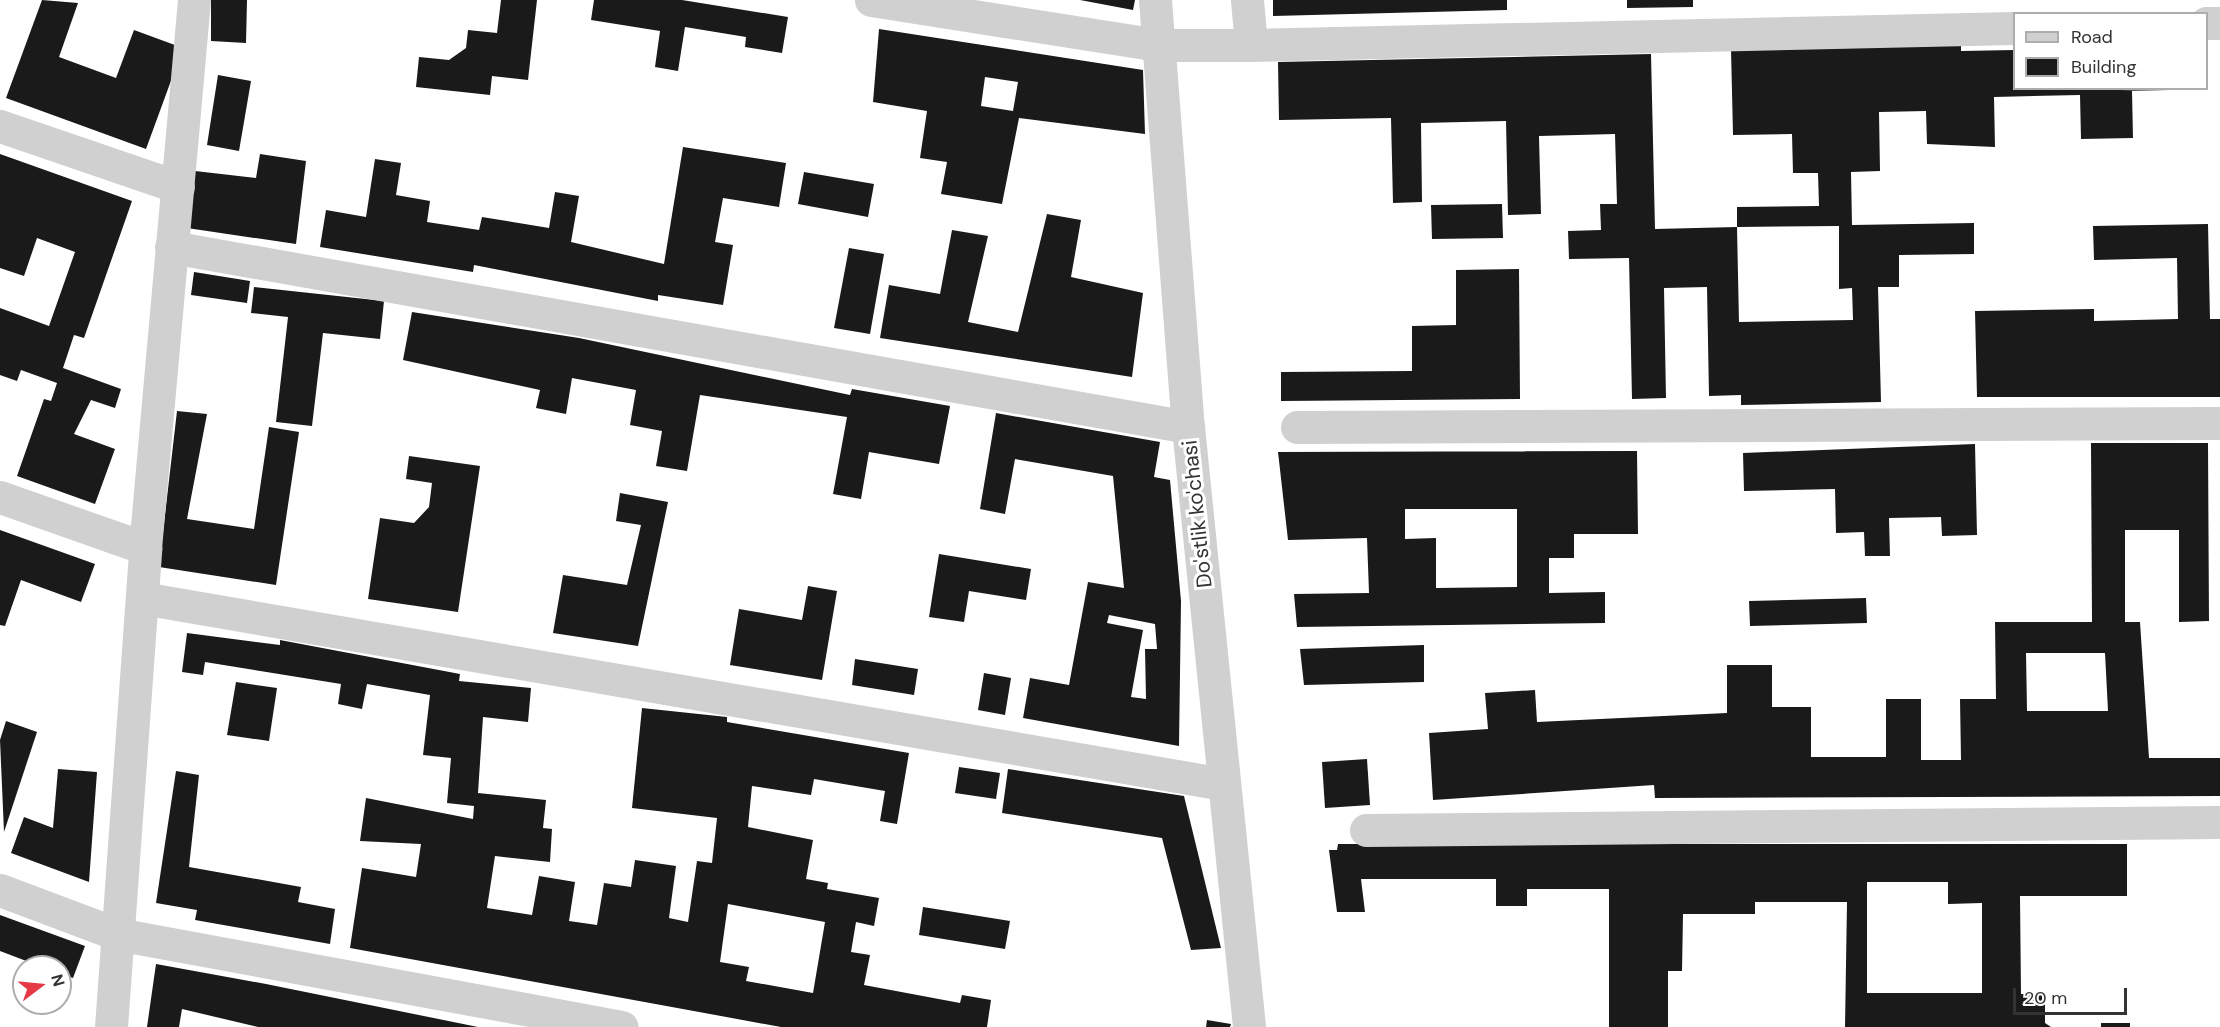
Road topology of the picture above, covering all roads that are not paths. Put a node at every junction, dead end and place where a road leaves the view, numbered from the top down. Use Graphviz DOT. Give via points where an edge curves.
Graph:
graph roads {
  1 [pos="194,0"];
  2 [pos="871,0"];
  3 [pos="1155,0"];
  4 [pos="1247,0"];
  5 [pos="2013,28"];
  6 [pos="1159,45"];
  7 [pos="1251,45"];
  8 [pos="0,126"];
  9 [pos="178,187"];
  10 [pos="171,247"];
  11 [pos="2220,423"];
  12 [pos="1297,427"];
  13 [pos="1188,428"];
  14 [pos="0,497"];
  15 [pos="145,548"];
  16 [pos="142,598"];
  17 [pos="1223,784"];
  18 [pos="2220,822"];
  19 [pos="1366,830"];
  20 [pos="0,890"];
  21 [pos="117,934"];
  22 [pos="111,1027"];
  23 [pos="622,1027"];
  24 [pos="1250,1027"];
  1 -- 9 [label="street"];
  2 -- 6 [label="street"];
  3 -- 6 [label="street, Do'stlik ko'chasi"];
  4 -- 7 [label="street"];
  5 -- 7 [label="street"];
  6 -- 7 [label="street"];
  6 -- 13 [label="street, Do'stlik ko'chasi"];
  8 -- 9 [label="street"];
  9 -- 10 [label="street"];
  10 -- 13 [label="street"];
  10 -- 15 [label="street"];
  11 -- 12 [label="street"];
  13 -- 17 [label="street, Do'stlik ko'chasi"];
  14 -- 15 [label="street"];
  15 -- 16 [label="street"];
  16 -- 17 [label="street"];
  16 -- 21 [label="street"];
  17 -- 24 [label="street, Do'stlik ko'chasi"];
  18 -- 19 [label="street"];
  20 -- 21 [label="street"];
  21 -- 22 [label="street"];
  21 -- 23 [label="street"];
}
